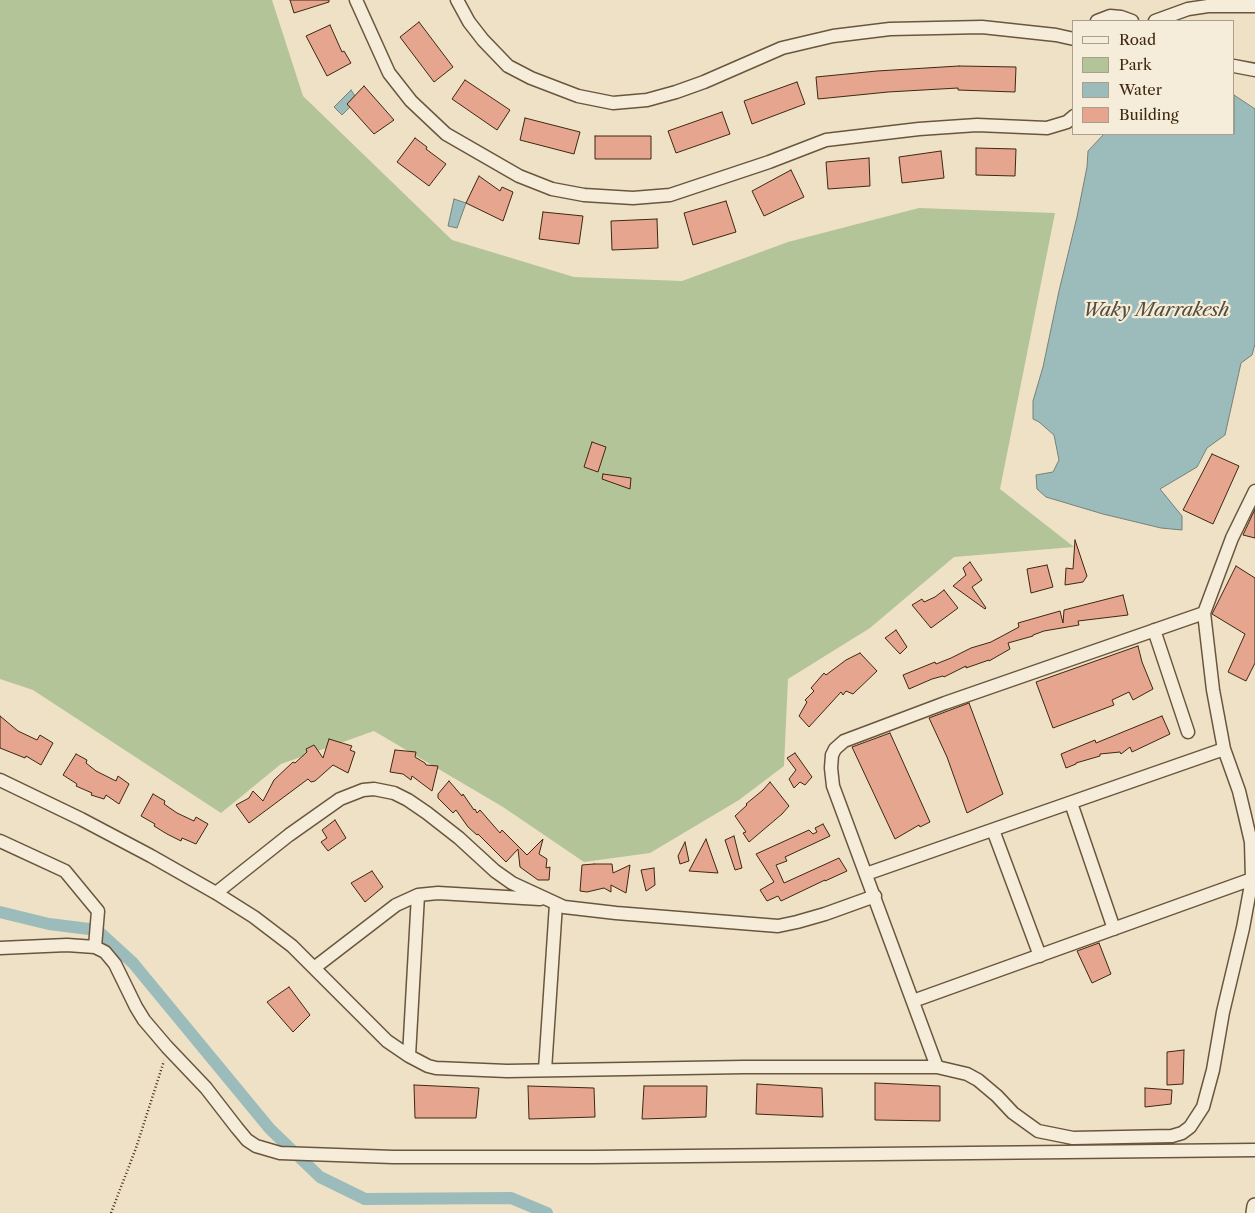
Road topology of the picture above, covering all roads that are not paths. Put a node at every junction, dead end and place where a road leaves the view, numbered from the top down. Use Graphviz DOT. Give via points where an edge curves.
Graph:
graph roads {
  1 [pos="356,0"];
  2 [pos="457,0"];
  3 [pos="1255,6"];
  4 [pos="1100,20"];
  5 [pos="1129,20"];
  6 [pos="1158,20"];
  7 [pos="1072,39"];
  8 [pos="1235,66"];
  9 [pos="1255,70"];
  10 [pos="1072,118"];
  11 [pos="1255,492"];
  12 [pos="1204,613"];
  13 [pos="1154,630"];
  14 [pos="1188,732"];
  15 [pos="1224,749"];
  16 [pos="0,780"];
  17 [pos="1070,803"];
  18 [pos="993,830"];
  19 [pos="0,841"];
  20 [pos="866,874"];
  21 [pos="1252,879"];
  22 [pos="216,893"];
  23 [pos="418,894"];
  24 [pos="875,896"];
  25 [pos="551,902"];
  26 [pos="1114,930"];
  27 [pos="95,947"];
  28 [pos="0,948"];
  29 [pos="1040,956"];
  30 [pos="314,968"];
  31 [pos="913,1001"];
  32 [pos="409,1056"];
  33 [pos="937,1067"];
  34 [pos="545,1070"];
  35 [pos="1255,1150"];
  36 [pos="1255,1206"];
  37 [pos="1254,1213"];
  1 -- 10 [label="street" via="389,73 411,101 446,134 519,176 552,189 584,195 633,198 670,195 826,140 919,128 978,125 1047,128"];
  2 -- 7 [label="street" via="469,22 508,66 578,96 613,103 647,100 676,92 782,48 833,36 890,29 982,28"];
  3 -- 6 [label="street" via="1208,6"];
  4 -- 5 [label="street" via="1110,16"];
  8 -- 9 [label="street"];
  11 -- 12 [label="street" via="1229,545"];
  12 -- 13 [label="street"];
  12 -- 15 [label="street"];
  13 -- 14 [label="street"];
  13 -- 20 [label="street" via="945,703 838,746 832,755 831,777"];
  15 -- 17 [label="street"];
  15 -- 21 [label="street" via="1245,816"];
  16 -- 22 [label="street" via="81,819"];
  17 -- 18 [label="street"];
  17 -- 26 [label="street"];
  18 -- 20 [label="street"];
  18 -- 29 [label="street"];
  19 -- 27 [label="street" via="66,871 98,911"];
  20 -- 24 [label="street"];
  21 -- 26 [label="street"];
  21 -- 33 [label="street" via="1203,1107 1196,1120 1182,1133 1163,1137 1073,1138 1050,1135 1027,1125 978,1080"];
  22 -- 25 [label="street" via="340,799 374,789 394,792 408,800 453,833 495,871"];
  22 -- 30 [label="street" via="277,934"];
  23 -- 25 [label="street"];
  23 -- 30 [label="street" via="396,905"];
  23 -- 32 [label="street"];
  24 -- 25 [label="street" via="778,926 577,909"];
  24 -- 31 [label="street"];
  25 -- 34 [label="street"];
  26 -- 29 [label="street"];
  27 -- 28 [label="street"];
  27 -- 35 [label="street" via="105,952 115,964 136,1007 167,1047 201,1082 247,1140 280,1153 574,1157"];
  29 -- 31 [label="street"];
  30 -- 32 [label="street" via="387,1041"];
  31 -- 33 [label="street"];
  32 -- 34 [label="street" via="436,1068"];
  33 -- 34 [label="street"];
  36 -- 37 [label="street"];
}
